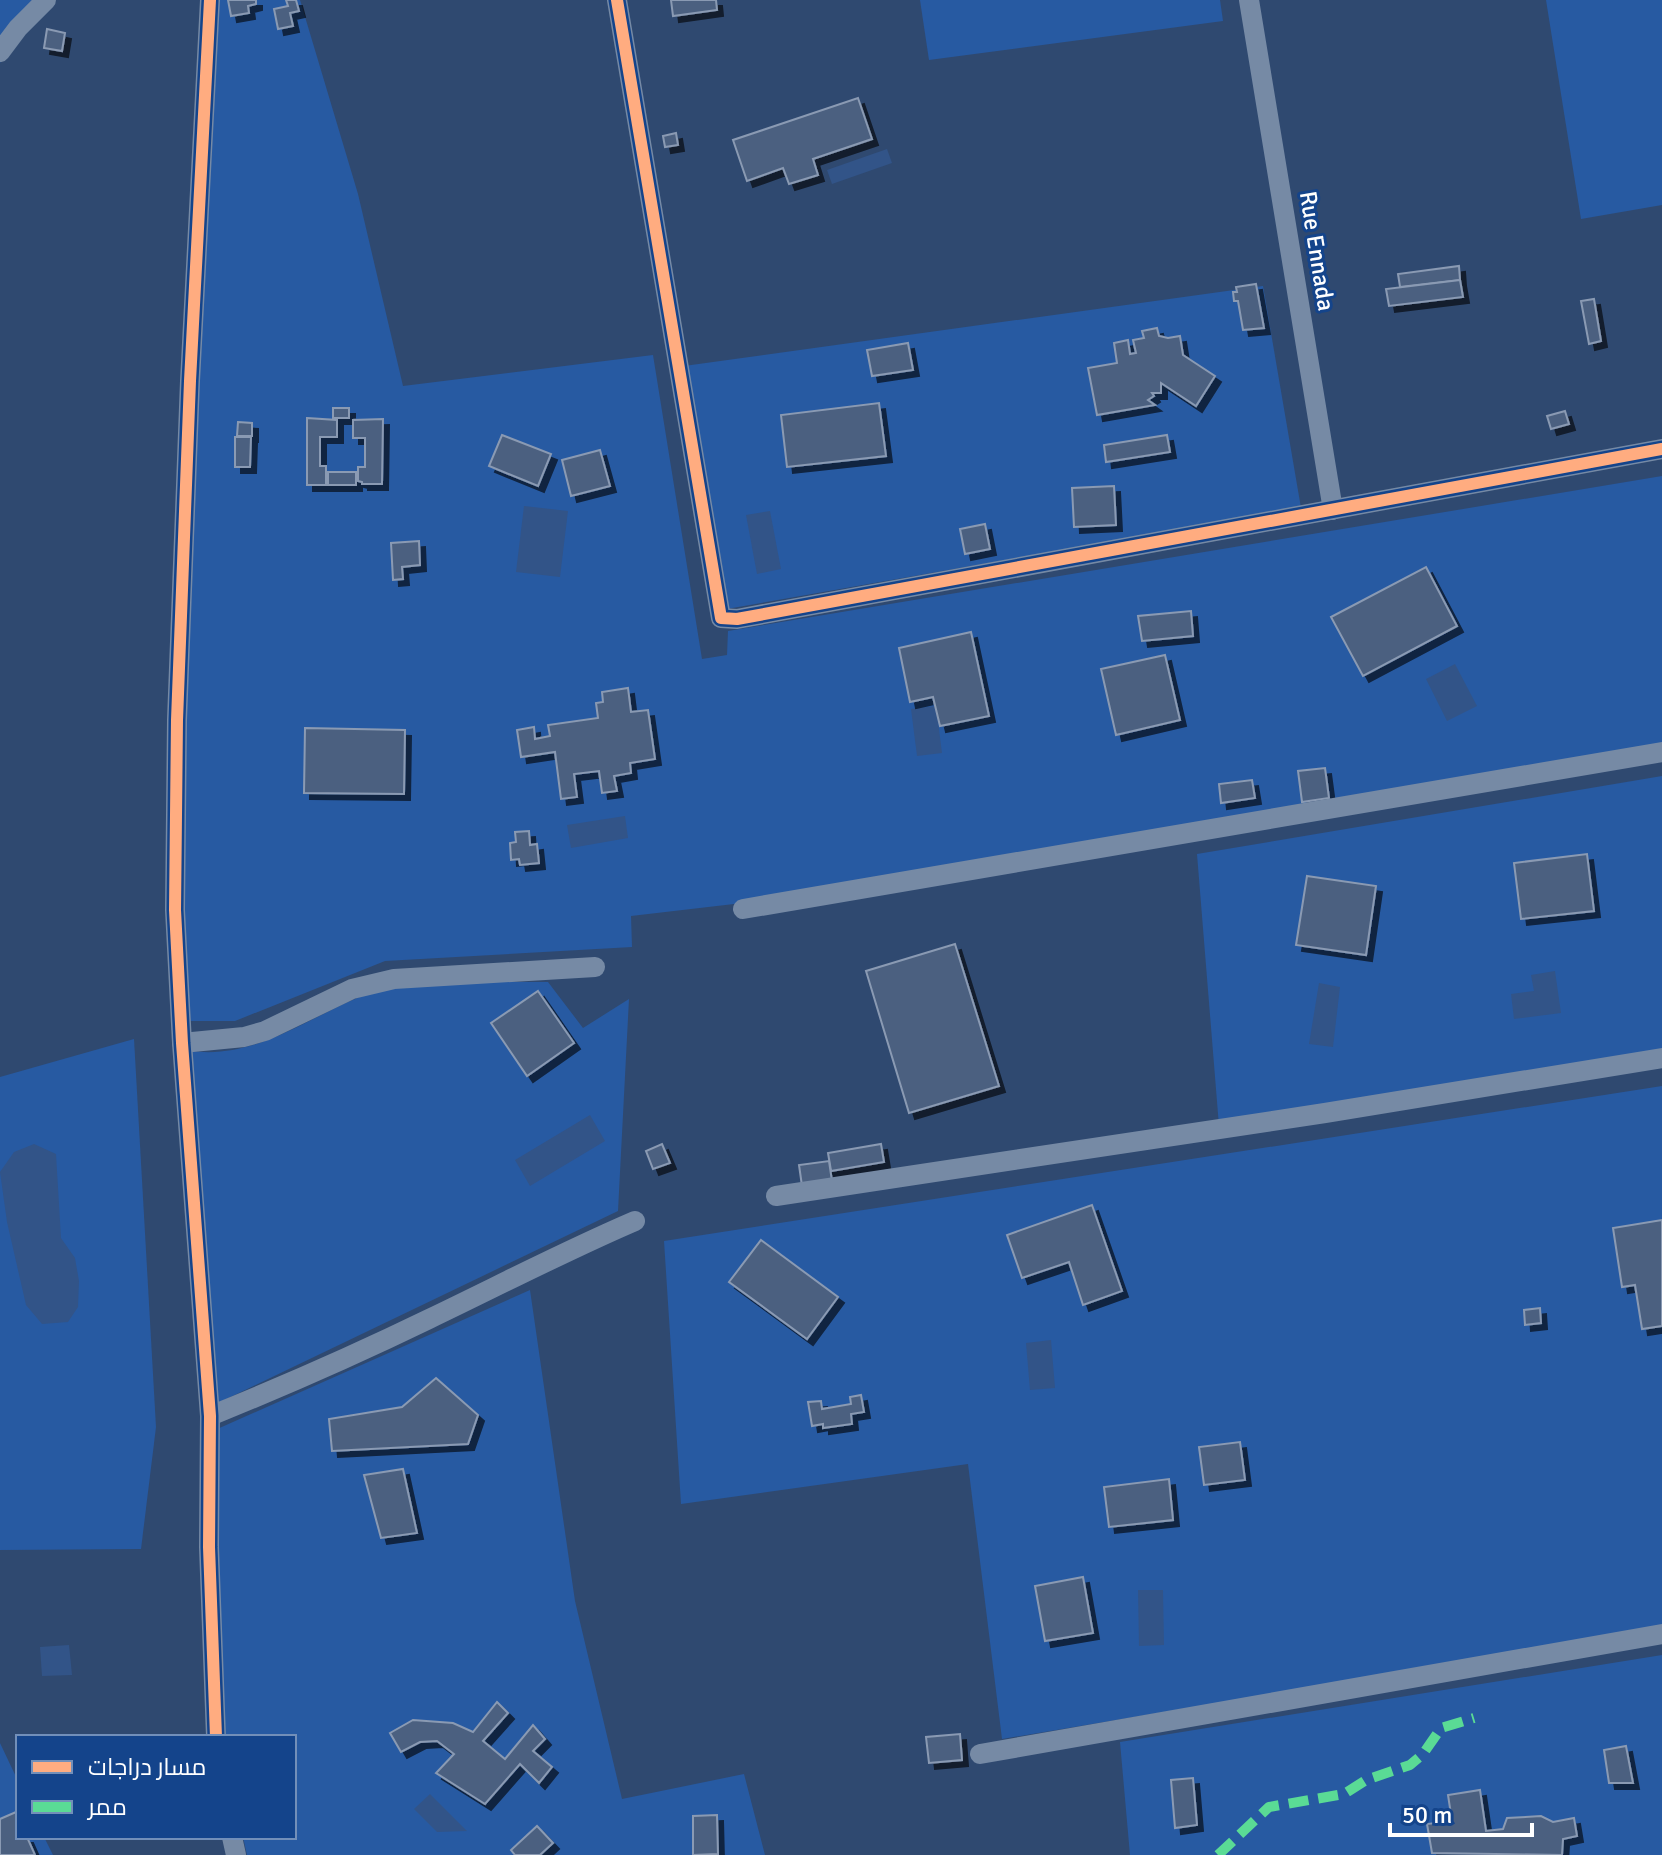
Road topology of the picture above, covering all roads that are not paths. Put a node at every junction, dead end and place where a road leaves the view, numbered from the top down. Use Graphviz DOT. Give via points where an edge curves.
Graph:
graph roads {
  1 [pos="46,0"];
  2 [pos="210,0"];
  3 [pos="617,0"];
  4 [pos="1249,0"];
  5 [pos="0,52"];
  6 [pos="1662,449"];
  7 [pos="1333,510"];
  8 [pos="1662,752"];
  9 [pos="743,909"];
  10 [pos="595,967"];
  11 [pos="182,1043"];
  12 [pos="1662,1058"];
  13 [pos="776,1196"];
  14 [pos="635,1221"];
  15 [pos="210,1416"];
  16 [pos="1662,1634"];
  17 [pos="216,1735"];
  18 [pos="980,1754"];
  1 -- 5 [label="street"];
  2 -- 11 [label="street" via="177,720 175,910"];
  3 -- 7 [label="street" via="721,618"];
  4 -- 7 [label="street, Rue Ennada"];
  6 -- 7 [label="street"];
  8 -- 9 [label="street"];
  10 -- 11 [label="street" via="394,979 352,989 265,1031"];
  11 -- 15 [label="street"];
  12 -- 13 [label="street"];
  14 -- 15 [label="street"];
  15 -- 17 [label="street"];
  16 -- 18 [label="street"];
}
